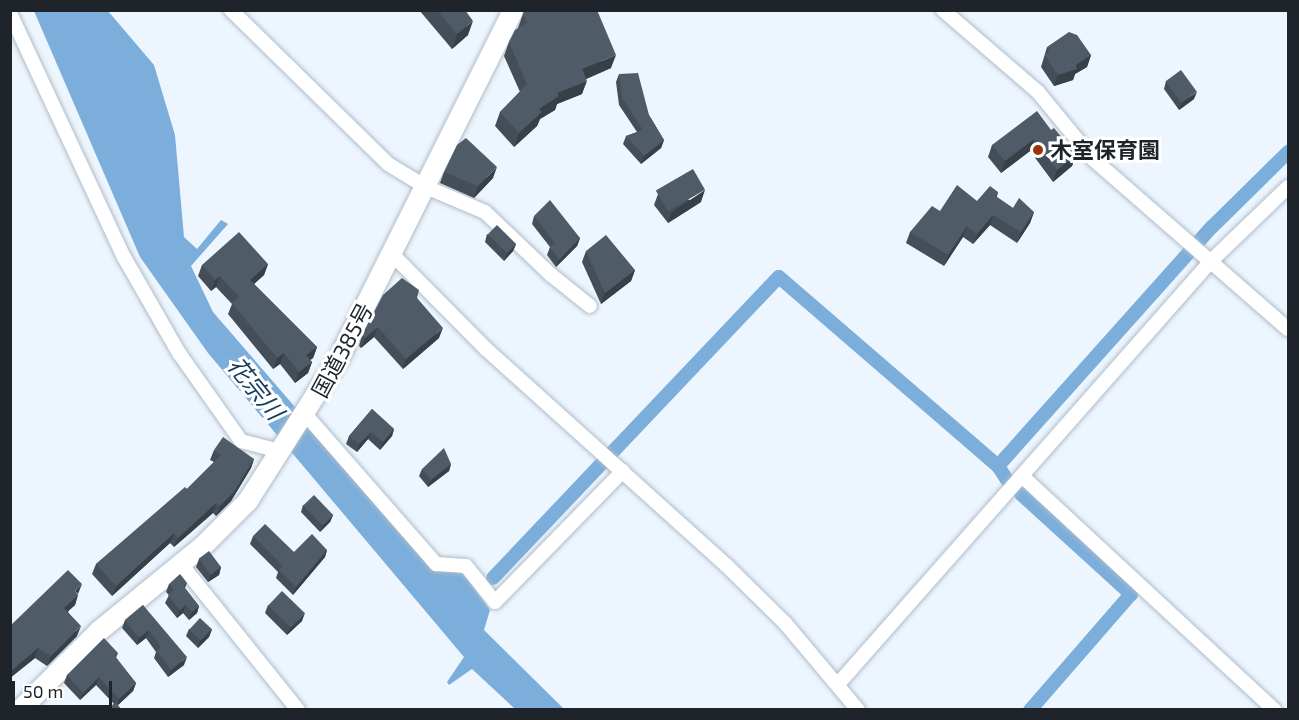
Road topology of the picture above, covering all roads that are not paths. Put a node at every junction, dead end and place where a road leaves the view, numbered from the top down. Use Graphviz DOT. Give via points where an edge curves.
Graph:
graph roads {
  1 [pos="231,10"];
  2 [pos="513,10"];
  3 [pos="943,10"];
  4 [pos="10,13"];
  5 [pos="426,187"];
  6 [pos="1288,187"];
  7 [pos="392,254"];
  8 [pos="1206,257"];
  9 [pos="590,306"];
  10 [pos="1288,329"];
  11 [pos="305,417"];
  12 [pos="282,448"];
  13 [pos="620,469"];
  14 [pos="1023,477"];
  15 [pos="181,564"];
  16 [pos="839,683"];
  17 [pos="20,710"];
  18 [pos="298,710"];
  19 [pos="858,710"];
  20 [pos="1275,710"];
  1 -- 5 [label="street" via="336,117 349,124 388,164"];
  2 -- 5 [label="highway, 国道385号"];
  3 -- 8 [label="street" via="1038,92 1093,159"];
  4 -- 12 [label="street" via="124,257 179,353 241,441"];
  5 -- 7 [label="highway, 国道385号"];
  5 -- 9 [label="street" via="485,212"];
  6 -- 8 [label="street"];
  7 -- 11 [label="highway, 国道385号"];
  7 -- 13 [label="street" via="486,349"];
  8 -- 10 [label="street"];
  8 -- 14 [label="street"];
  11 -- 12 [label="highway, 国道385号"];
  11 -- 13 [label="street" via="436,564 466,566 495,602"];
  12 -- 15 [label="highway, 国道385号" via="231,520"];
  13 -- 16 [label="street" via="726,565"];
  14 -- 16 [label="street"];
  14 -- 20 [label="street"];
  15 -- 17 [label="highway, 国道385号" via="99,631"];
  15 -- 18 [label="street"];
  16 -- 19 [label="street"];
}
